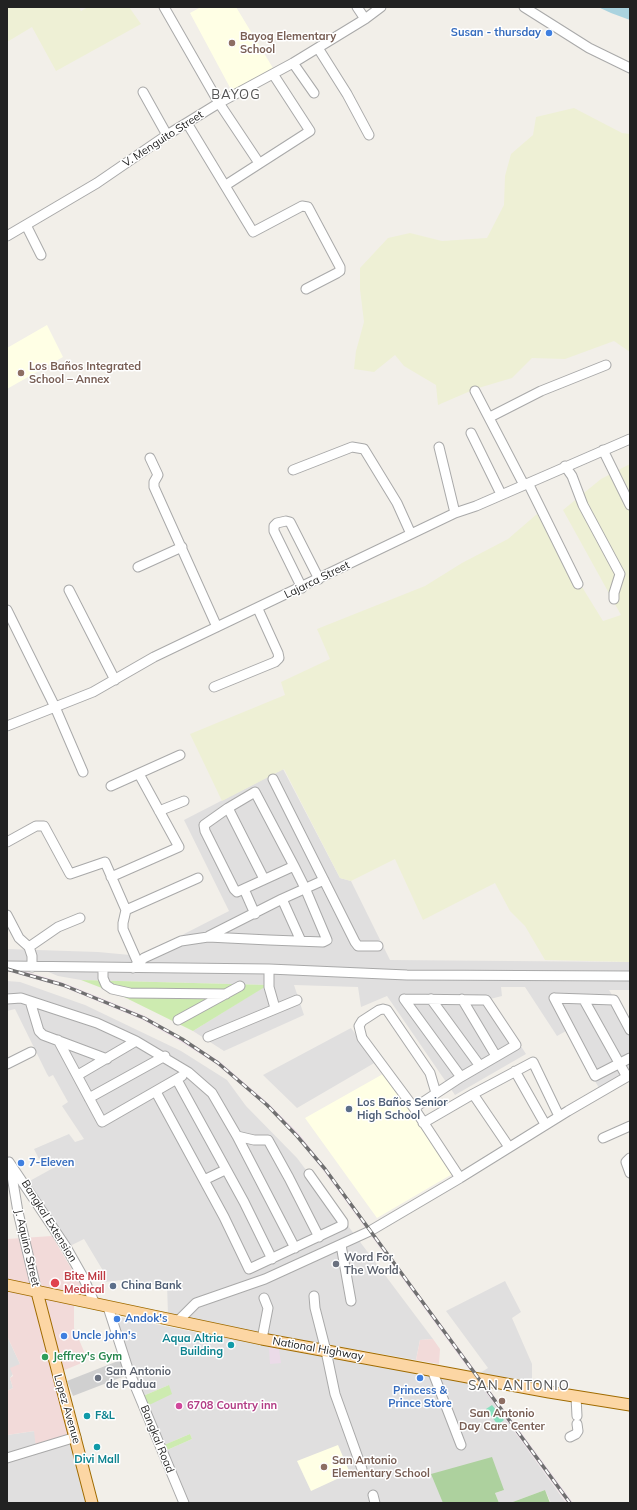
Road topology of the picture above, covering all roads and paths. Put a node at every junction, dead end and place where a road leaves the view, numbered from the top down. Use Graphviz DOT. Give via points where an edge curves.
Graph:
graph roads {
  1 [pos="164,7"];
  2 [pos="357,7"];
  3 [pos="381,7"];
  4 [pos="524,7"];
  5 [pos="365,19"];
  6 [pos="318,48"];
  7 [pos="293,63"];
  8 [pos="630,68"];
  9 [pos="273,74"];
  10 [pos="143,92"];
  11 [pos="314,93"];
  12 [pos="219,103"];
  13 [pos="187,123"];
  14 [pos="167,135"];
  15 [pos="369,135"];
  16 [pos="259,163"];
  17 [pos="226,185"];
  18 [pos="26,225"];
  19 [pos="7,236"];
  20 [pos="41,255"];
  21 [pos="306,289"];
  22 [pos="606,365"];
  23 [pos="475,391"];
  24 [pos="490,417"];
  25 [pos="471,432"];
  26 [pos="630,439"];
  27 [pos="439,447"];
  28 [pos="603,450"];
  29 [pos="150,458"];
  30 [pos="565,466"];
  31 [pos="293,470"];
  32 [pos="526,484"];
  33 [pos="501,494"];
  34 [pos="630,505"];
  35 [pos="455,513"];
  36 [pos="411,534"];
  37 [pos="182,547"];
  38 [pos="138,567"];
  39 [pos="319,579"];
  40 [pos="578,584"];
  41 [pos="302,588"];
  42 [pos="69,590"];
  43 [pos="614,599"];
  44 [pos="258,609"];
  45 [pos="7,610"];
  46 [pos="217,627"];
  47 [pos="115,680"];
  48 [pos="214,687"];
  49 [pos="55,707"];
  50 [pos="7,726"];
  51 [pos="180,755"];
  52 [pos="83,772"];
  53 [pos="139,774"];
  54 [pos="273,778"];
  55 [pos="111,786"];
  56 [pos="184,801"];
  57 [pos="228,808"];
  58 [pos="159,812"];
  59 [pos="7,842"];
  60 [pos="294,866"];
  61 [pos="111,877"];
  62 [pos="198,878"];
  63 [pos="264,879"];
  64 [pos="324,880"];
  65 [pos="305,888"];
  66 [pos="244,889"];
  67 [pos="282,899"];
  68 [pos="126,910"];
  69 [pos="255,914"];
  70 [pos="7,915"];
  71 [pos="80,918"];
  72 [pos="208,937"];
  73 [pos="301,941"];
  74 [pos="378,946"];
  75 [pos="29,948"];
  76 [pos="7,966"];
  77 [pos="135,966"];
  78 [pos="32,967"];
  79 [pos="103,968"];
  80 [pos="269,969"];
  81 [pos="630,976"];
  82 [pos="240,986"];
  83 [pos="226,994"];
  84 [pos="7,998"];
  85 [pos="431,999"];
  86 [pos="296,1000"];
  87 [pos="462,1000"];
  88 [pos="584,1000"];
  89 [pos="30,1001"];
  90 [pos="275,1008"];
  91 [pos="178,1020"];
  92 [pos="630,1030"];
  93 [pos="208,1038"];
  94 [pos="58,1040"];
  95 [pos="136,1040"];
  96 [pos="31,1052"];
  97 [pos="165,1056"];
  98 [pos="496,1056"];
  99 [pos="630,1058"];
  100 [pos="108,1059"];
  101 [pos="7,1064"];
  102 [pos="620,1064"];
  103 [pos="480,1066"];
  104 [pos="515,1071"];
  105 [pos="188,1072"];
  106 [pos="78,1075"];
  107 [pos="629,1076"];
  108 [pos="461,1077"];
  109 [pos="177,1080"];
  110 [pos="156,1092"];
  111 [pos="436,1093"];
  112 [pos="473,1094"];
  113 [pos="89,1098"];
  114 [pos="414,1108"];
  115 [pos="559,1116"];
  116 [pos="423,1123"];
  117 [pos="545,1124"];
  118 [pos="630,1126"];
  119 [pos="237,1136"];
  120 [pos="603,1138"];
  121 [pos="510,1147"];
  122 [pos="630,1158"];
  123 [pos="8,1160"];
  124 [pos="225,1170"];
  125 [pos="630,1173"];
  126 [pos="309,1174"];
  127 [pos="460,1178"];
  128 [pos="204,1180"];
  129 [pos="319,1237"];
  130 [pos="341,1245"];
  131 [pos="295,1248"];
  132 [pos="272,1259"];
  133 [pos="7,1285"];
  134 [pos="37,1292"];
  135 [pos="314,1296"];
  136 [pos="264,1298"];
  137 [pos="351,1301"];
  138 [pos="95,1304"];
  139 [pos="108,1306"];
  140 [pos="178,1321"];
  141 [pos="262,1340"];
  142 [pos="326,1351"];
  143 [pos="432,1370"];
  144 [pos="576,1396"];
  145 [pos="630,1405"];
  146 [pos="76,1437"];
  147 [pos="570,1437"];
  148 [pos="461,1445"];
  149 [pos="7,1458"];
  150 [pos="362,1469"];
  151 [pos="92,1503"];
  152 [pos="184,1503"];
  1 -- 12 [label="street"];
  2 -- 5 [label="street"];
  3 -- 5 [label="street, V. Menguito Street"];
  4 -- 8 [label="street" via="589,48"];
  5 -- 6 [label="street, V. Menguito Street"];
  6 -- 7 [label="street, V. Menguito Street"];
  6 -- 15 [label="street"];
  7 -- 9 [label="street, V. Menguito Street"];
  7 -- 11 [label="street"];
  9 -- 12 [label="street, V. Menguito Street"];
  9 -- 16 [label="street" via="310,131"];
  10 -- 14 [label="street"];
  12 -- 13 [label="street, V. Menguito Street"];
  12 -- 16 [label="street"];
  13 -- 14 [label="street, V. Menguito Street"];
  13 -- 17 [label="street"];
  14 -- 18 [label="street, V. Menguito Street" via="97,183"];
  16 -- 17 [label="street"];
  17 -- 21 [label="street" via="252,232 302,206 308,207 340,271"];
  18 -- 19 [label="street, V. Menguito Street"];
  18 -- 20 [label="street"];
  22 -- 24 [label="street" via="541,391"];
  23 -- 24 [label="street"];
  24 -- 32 [label="street"];
  25 -- 33 [label="street"];
  26 -- 28 [label="street, Lajarca Street"];
  27 -- 35 [label="street"];
  28 -- 30 [label="street, Lajarca Street"];
  28 -- 34 [label="street"];
  29 -- 37 [label="street" via="158,475 154,487"];
  30 -- 32 [label="street, Lajarca Street"];
  30 -- 43 [label="street" via="620,574"];
  31 -- 36 [label="street" via="352,447 364,450 397,502"];
  32 -- 33 [label="street, Lajarca Street"];
  32 -- 40 [label="street"];
  33 -- 35 [label="street, Lajarca Street"];
  35 -- 36 [label="street, Lajarca Street"];
  36 -- 39 [label="street, Lajarca Street"];
  37 -- 38 [label="street"];
  37 -- 46 [label="street"];
  39 -- 41 [label="street, Lajarca Street"];
  39 -- 41 [label="street" via="290,522 277,523 274,531"];
  41 -- 44 [label="street, Lajarca Street"];
  42 -- 47 [label="street"];
  44 -- 46 [label="street, Lajarca Street"];
  44 -- 48 [label="street" via="278,658 275,662"];
  45 -- 49 [label="street"];
  46 -- 47 [label="street, Lajarca Street" via="154,657"];
  47 -- 49 [label="street, Lajarca Street"];
  49 -- 50 [label="street, Lajarca Street"];
  49 -- 52 [label="street"];
  51 -- 53 [label="street"];
  53 -- 55 [label="street"];
  53 -- 58 [label="street"];
  54 -- 64 [label="street"];
  56 -- 58 [label="street"];
  57 -- 60 [label="street" via="256,792"];
  57 -- 63 [label="street"];
  57 -- 66 [label="street" via="204,825 205,831 234,889 238,892"];
  58 -- 61 [label="street" via="179,847"];
  59 -- 61 [label="street" via="36,826 44,826 70,874 105,862"];
  60 -- 63 [label="street"];
  60 -- 65 [label="street"];
  61 -- 68 [label="street"];
  62 -- 68 [label="street"];
  63 -- 66 [label="street"];
  64 -- 65 [label="street"];
  64 -- 74 [label="street" via="358,946"];
  65 -- 67 [label="street"];
  65 -- 73 [label="street" via="327,940"];
  66 -- 69 [label="street"];
  67 -- 69 [label="street"];
  67 -- 73 [label="street"];
  68 -- 77 [label="street" via="122,923"];
  69 -- 72 [label="street"];
  70 -- 75 [label="street" via="19,938"];
  71 -- 75 [label="street" via="58,927"];
  72 -- 73 [label="street"];
  72 -- 77 [label="street" via="181,941 144,958"];
  75 -- 78 [label="street"];
  76 -- 78 [label="street"];
  77 -- 79 [label="street"];
  77 -- 80 [label="street"];
  78 -- 79 [label="street"];
  79 -- 83 [label="street" via="106,985 130,993"];
  80 -- 81 [label="street" via="407,974"];
  80 -- 90 [label="street" via="269,987"];
  82 -- 83 [label="street"];
  83 -- 91 [label="street"];
  84 -- 89 [label="street"];
  85 -- 87 [label="street"];
  85 -- 103 [label="street"];
  85 -- 108 [label="street" via="404,999"];
  86 -- 90 [label="street"];
  87 -- 98 [label="street"];
  87 -- 98 [label="street" via="486,1000 516,1045"];
  88 -- 92 [label="street" via="614,1000"];
  88 -- 102 [label="street"];
  88 -- 102 [label="street" via="554,998 595,1076"];
  89 -- 94 [label="street" via="39,1030 43,1035"];
  89 -- 95 [label="street" via="97,1023"];
  90 -- 93 [label="street"];
  94 -- 100 [label="street"];
  94 -- 106 [label="street"];
  95 -- 97 [label="street"];
  95 -- 100 [label="street"];
  96 -- 101 [label="street"];
  97 -- 105 [label="street"];
  97 -- 113 [label="street"];
  98 -- 103 [label="street"];
  99 -- 102 [label="street"];
  100 -- 106 [label="street"];
  102 -- 107 [label="street"];
  103 -- 108 [label="street"];
  104 -- 112 [label="street"];
  104 -- 115 [label="street" via="534,1062"];
  104 -- 117 [label="street"];
  105 -- 109 [label="street"];
  105 -- 119 [label="street" via="212,1093"];
  106 -- 113 [label="street"];
  107 -- 115 [label="street"];
  108 -- 111 [label="street"];
  109 -- 110 [label="street"];
  109 -- 124 [label="street"];
  110 -- 113 [label="street" via="102,1122"];
  110 -- 128 [label="street"];
  111 -- 114 [label="street"];
  111 -- 114 [label="street" via="430,1073 387,1010 369,1015 359,1026 362,1038"];
  112 -- 116 [label="street"];
  112 -- 121 [label="street"];
  114 -- 116 [label="street"];
  115 -- 117 [label="street"];
  116 -- 127 [label="street"];
  117 -- 121 [label="street"];
  118 -- 120 [label="street"];
  119 -- 129 [label="street" via="268,1140"];
  119 -- 131 [label="street"];
  121 -- 127 [label="street"];
  122 -- 125 [label="street" via="626,1162"];
  123 -- 134 [label="street, J. Aquino Street"];
  123 -- 138 [label="street, Bangkal Extension" via="66,1247 84,1277"];
  124 -- 128 [label="street"];
  124 -- 132 [label="street"];
  126 -- 129 [label="street" via="343,1222 343,1225"];
  127 -- 130 [label="street"];
  128 -- 132 [label="street" via="249,1269"];
  129 -- 131 [label="street"];
  130 -- 137 [label="street"];
  130 -- 140 [label="street" via="265,1279 196,1302"];
  131 -- 132 [label="street"];
  133 -- 134 [label="main road, National Highway"];
  134 -- 138 [label="main road, National Highway"];
  134 -- 146 [label="main road, Lopez Avenue" via="59,1382"];
  135 -- 142 [label="street" via="314,1308"];
  136 -- 141 [label="street" via="268,1308"];
  138 -- 139 [label="main road, National Highway"];
  139 -- 140 [label="main road, National Highway"];
  139 -- 152 [label="street, Bangkal Road" via="131,1376"];
  140 -- 141 [label="main road, National Highway"];
  141 -- 142 [label="main road, National Highway"];
  142 -- 143 [label="main road, National Highway"];
  142 -- 150 [label="street" via="334,1394"];
  143 -- 144 [label="main road, National Highway"];
  143 -- 148 [label="street"];
  144 -- 145 [label="main road, National Highway"];
  144 -- 147 [label="street" via="578,1431"];
  146 -- 149 [label="street"];
  146 -- 151 [label="main road, Lopez Avenue"];
}
